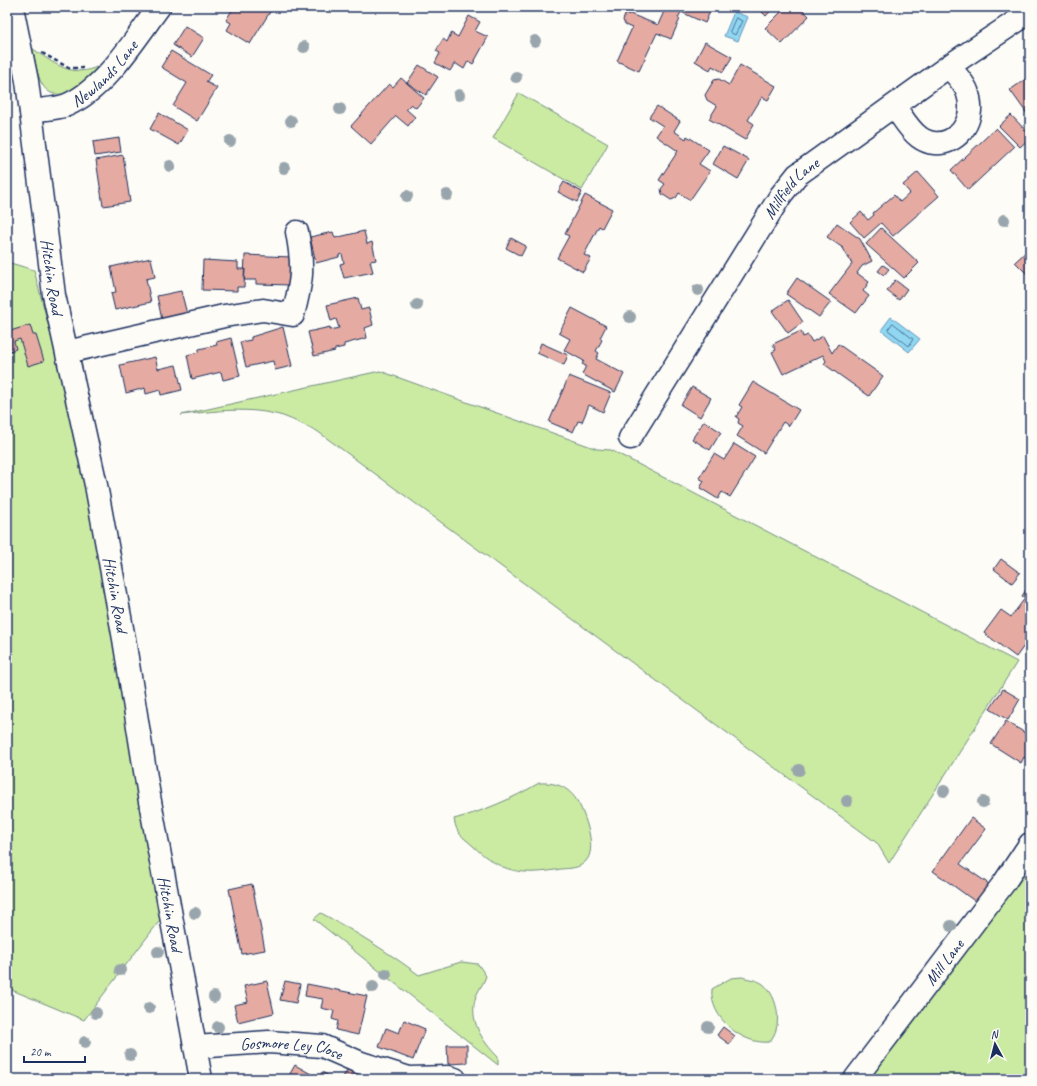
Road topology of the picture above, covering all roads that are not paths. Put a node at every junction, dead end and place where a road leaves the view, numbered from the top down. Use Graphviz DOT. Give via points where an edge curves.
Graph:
graph roads {
  1 [pos="12,7"];
  2 [pos="159,7"];
  3 [pos="1030,12"];
  4 [pos="949,66"];
  5 [pos="894,106"];
  6 [pos="31,111"];
  7 [pos="297,232"];
  8 [pos="66,352"];
  9 [pos="630,438"];
  10 [pos="1030,844"];
  11 [pos="195,1048"];
  12 [pos="201,1079"];
  13 [pos="455,1079"];
  14 [pos="855,1079"];
  1 -- 6 [label="street, Hitchin Road"];
  2 -- 6 [label="street, Newlands Lane" via="114,66 81,98 66,106"];
  3 -- 4 [label="street, Millfield Lane"];
  4 -- 5 [label="street, Millfield Lane"];
  4 -- 5 [label="street" via="968,92 970,115 954,139 942,143 926,141 918,136"];
  5 -- 9 [label="street, Millfield Lane" via="797,175 781,195"];
  6 -- 8 [label="street, Hitchin Road" via="54,295"];
  7 -- 8 [label="street" via="303,272 293,315 263,310 224,316"];
  8 -- 11 [label="street, Hitchin Road" via="96,485"];
  10 -- 14 [label="street, Mill Lane" via="1004,883"];
  11 -- 12 [label="street, Hitchin Road"];
  11 -- 13 [label="street, Gosmore Ley Close" via="269,1042 322,1046 361,1063 409,1078"];
}
